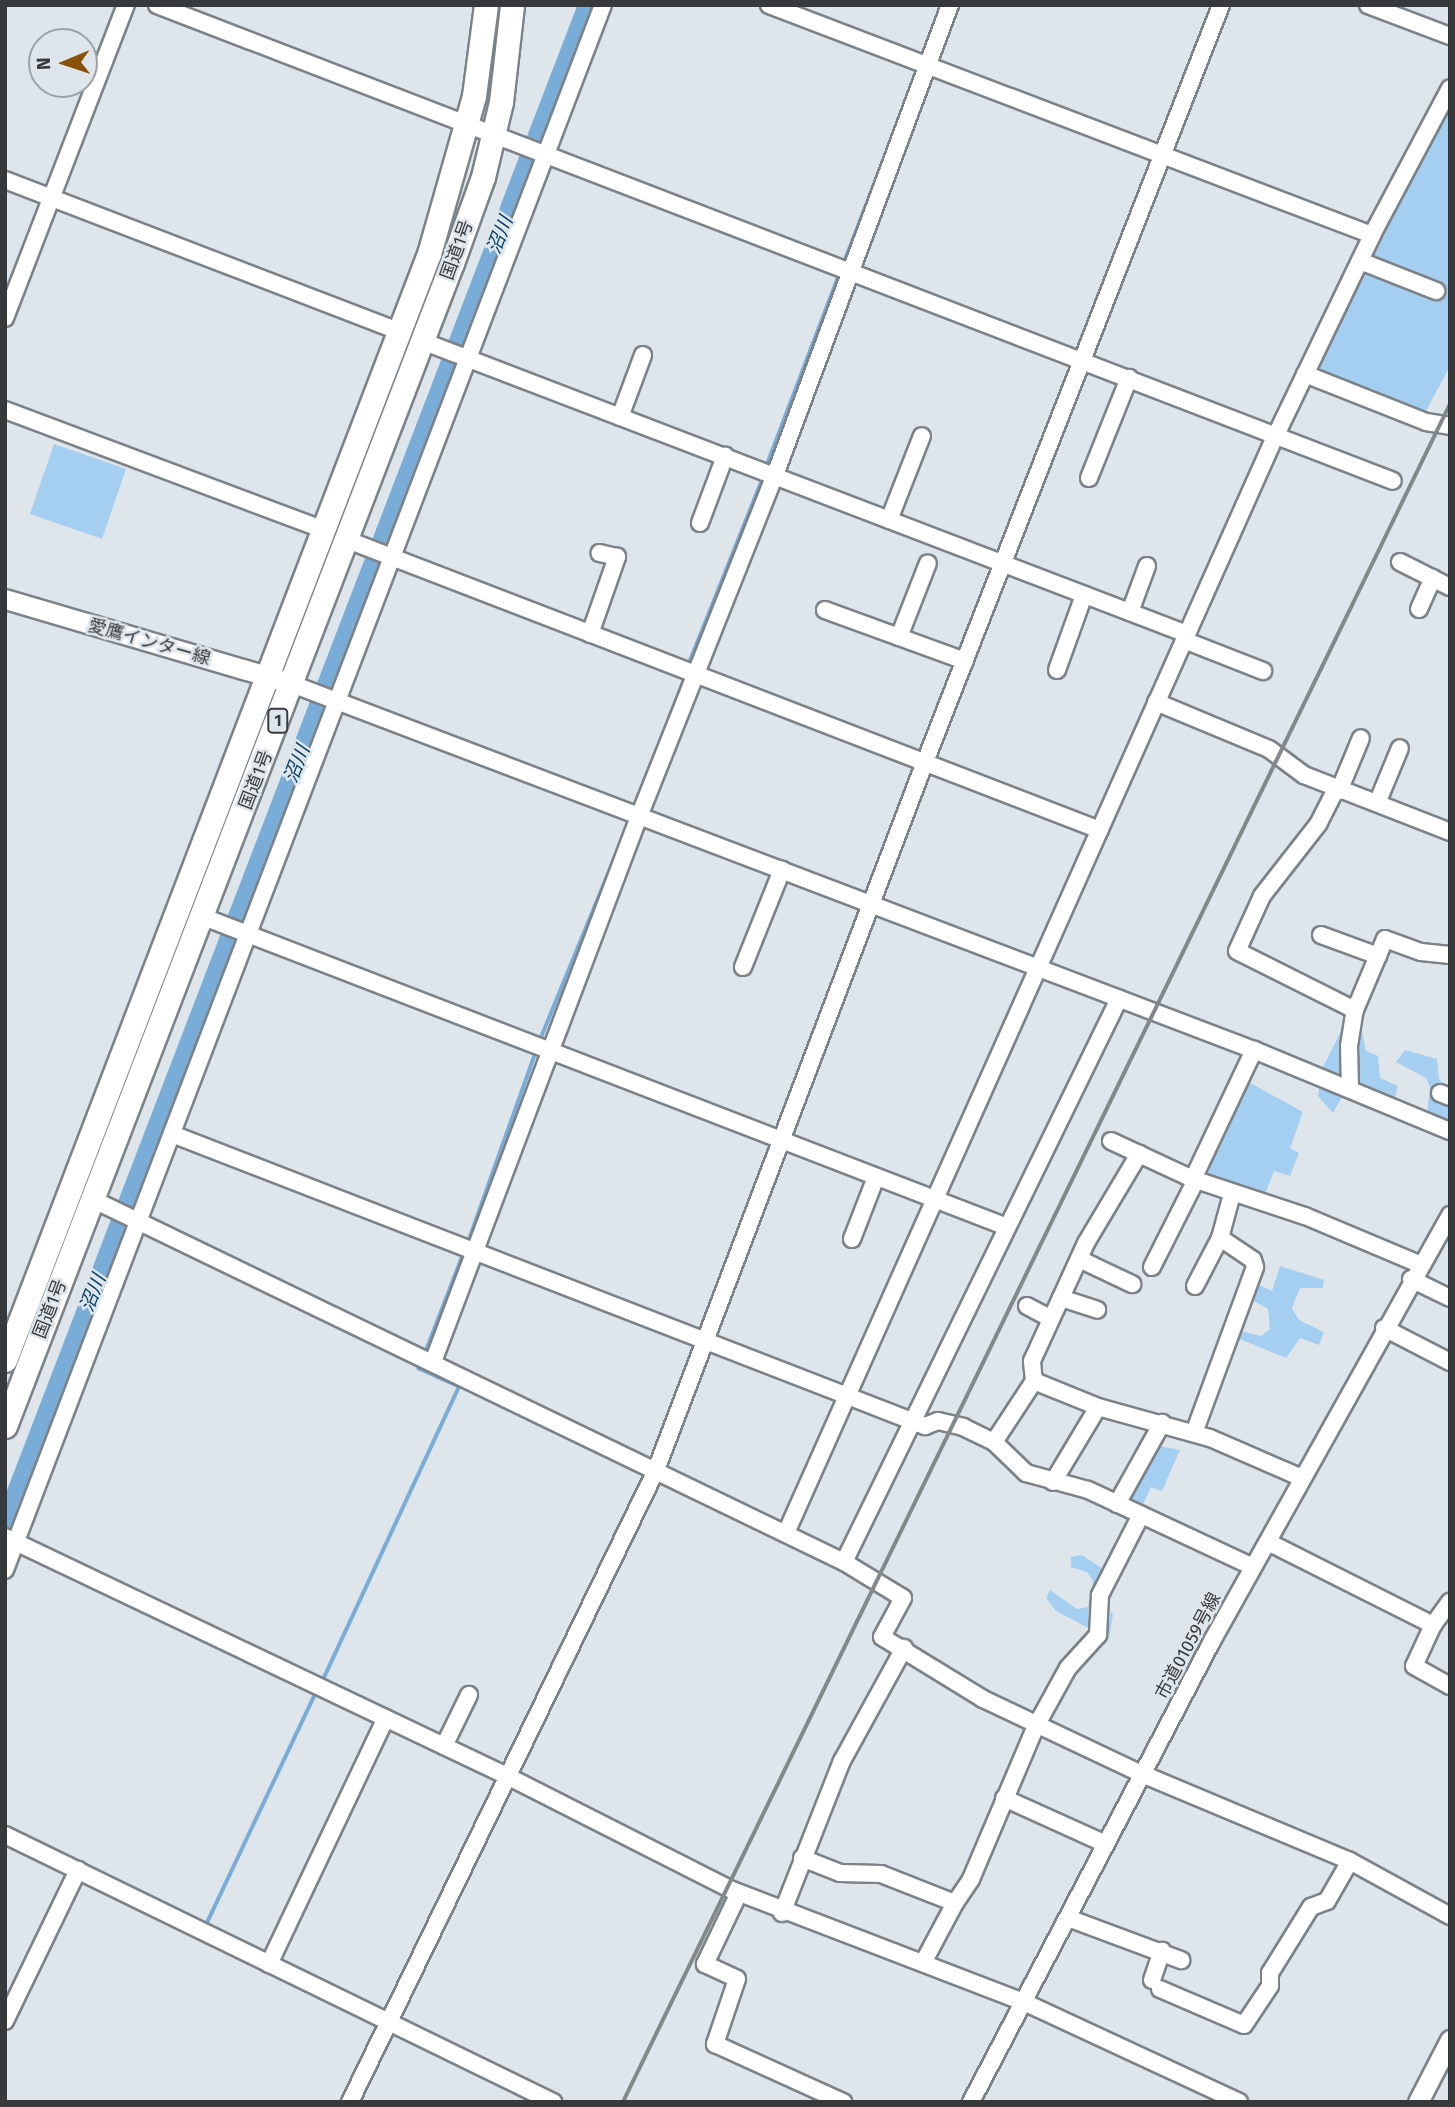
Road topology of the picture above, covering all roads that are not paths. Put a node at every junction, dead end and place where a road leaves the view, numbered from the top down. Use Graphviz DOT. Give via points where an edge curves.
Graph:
graph roads {
  1 [pos="126,5"];
  2 [pos="157,5"];
  3 [pos="486,5"];
  4 [pos="512,5"];
  5 [pos="603,5"];
  6 [pos="769,5"];
  7 [pos="950,5"];
  8 [pos="1221,5"];
  9 [pos="1368,5"];
  10 [pos="1450,36"];
  11 [pos="928,66"];
  12 [pos="1450,88"];
  13 [pos="1434,121"];
  14 [pos="467,126"];
  15 [pos="1450,127"];
  16 [pos="493,136"];
  17 [pos="541,154"];
  18 [pos="1163,155"];
  19 [pos="5,180"];
  20 [pos="52,198"];
  21 [pos="1372,235"];
  22 [pos="1360,261"];
  23 [pos="848,274"];
  24 [pos="1436,291"];
  25 [pos="5,318"];
  26 [pos="421,340"];
  27 [pos="643,355"];
  28 [pos="467,358"];
  29 [pos="1083,360"];
  30 [pos="1306,373"];
  31 [pos="1129,378"];
  32 [pos="5,410"];
  33 [pos="621,417"];
  34 [pos="1450,426"];
  35 [pos="922,436"];
  36 [pos="1275,437"];
  37 [pos="725,456"];
  38 [pos="775,475"];
  39 [pos="1088,478"];
  40 [pos="1393,481"];
  41 [pos="889,520"];
  42 [pos="700,523"];
  43 [pos="343,538"];
  44 [pos="599,553"];
  45 [pos="388,558"];
  46 [pos="1400,562"];
  47 [pos="928,563"];
  48 [pos="1004,565"];
  49 [pos="1147,566"];
  50 [pos="1433,578"];
  51 [pos="1450,587"];
  52 [pos="1084,595"];
  53 [pos="5,599"];
  54 [pos="1419,609"];
  55 [pos="825,610"];
  56 [pos="1130,612"];
  57 [pos="590,634"];
  58 [pos="899,637"];
  59 [pos="1185,637"];
  60 [pos="965,661"];
  61 [pos="1057,670"];
  62 [pos="1263,671"];
  63 [pos="695,674"];
  64 [pos="268,677"];
  65 [pos="300,686"];
  66 [pos="337,699"];
  67 [pos="1156,702"];
  68 [pos="1361,738"];
  69 [pos="1400,748"];
  70 [pos="925,762"];
  71 [pos="1337,790"];
  72 [pos="1378,802"];
  73 [pos="633,811"];
  74 [pos="1100,830"];
  75 [pos="1450,832"];
  76 [pos="782,870"];
  77 [pos="872,904"];
  78 [pos="211,920"];
  79 [pos="246,933"];
  80 [pos="1321,935"];
  81 [pos="1450,955"];
  82 [pos="1378,956"];
  83 [pos="743,967"];
  84 [pos="1037,969"];
  85 [pos="1119,999"];
  86 [pos="1355,1010"];
  87 [pos="1254,1050"];
  88 [pos="551,1051"];
  89 [pos="1350,1089"];
  90 [pos="1450,1131"];
  91 [pos="172,1134"];
  92 [pos="1111,1141"];
  93 [pos="780,1142"];
  94 [pos="1139,1154"];
  95 [pos="876,1177"];
  96 [pos="1194,1179"];
  97 [pos="1232,1195"];
  98 [pos="936,1198"];
  99 [pos="100,1202"];
  100 [pos="1450,1215"];
  101 [pos="137,1217"];
  102 [pos="1007,1227"];
  103 [pos="1220,1238"];
  104 [pos="852,1239"];
  105 [pos="475,1252"];
  106 [pos="1079,1259"];
  107 [pos="1419,1264"];
  108 [pos="1152,1268"];
  109 [pos="1411,1279"];
  110 [pos="1132,1284"];
  111 [pos="1195,1286"];
  112 [pos="1061,1298"];
  113 [pos="1450,1298"];
  114 [pos="1027,1306"];
  115 [pos="1097,1310"];
  116 [pos="1051,1319"];
  117 [pos="1384,1328"];
  118 [pos="706,1339"];
  119 [pos="5,1360"];
  120 [pos="433,1362"];
  121 [pos="1450,1362"];
  122 [pos="1034,1381"];
  123 [pos="848,1395"];
  124 [pos="1098,1407"];
  125 [pos="914,1422"];
  126 [pos="1162,1423"];
  127 [pos="5,1426"];
  128 [pos="1194,1433"];
  129 [pos="994,1442"];
  130 [pos="656,1470"];
  131 [pos="1301,1478"];
  132 [pos="1053,1482"];
  133 [pos="1117,1504"];
  134 [pos="1141,1515"];
  135 [pos="786,1533"];
  136 [pos="12,1540"];
  137 [pos="1268,1542"];
  138 [pos="844,1562"];
  139 [pos="1253,1567"];
  140 [pos="5,1570"];
  141 [pos="1450,1602"];
  142 [pos="1433,1625"];
  143 [pos="904,1648"];
  144 [pos="1450,1686"];
  145 [pos="469,1695"];
  146 [pos="386,1718"];
  147 [pos="1036,1726"];
  148 [pos="444,1746"];
  149 [pos="1142,1774"];
  150 [pos="509,1777"];
  151 [pos="1004,1798"];
  152 [pos="5,1835"];
  153 [pos="1106,1844"];
  154 [pos="802,1858"];
  155 [pos="1350,1861"];
  156 [pos="78,1870"];
  157 [pos="739,1893"];
  158 [pos="955,1903"];
  159 [pos="782,1913"];
  160 [pos="1450,1916"];
  161 [pos="1068,1918"];
  162 [pos="1162,1951"];
  163 [pos="1181,1960"];
  164 [pos="924,1961"];
  165 [pos="269,1964"];
  166 [pos="1024,2002"];
  167 [pos="5,2021"];
  168 [pos="388,2023"];
  169 [pos="1450,2040"];
  170 [pos="349,2102"];
  171 [pos="553,2102"];
  172 [pos="843,2102"];
  173 [pos="971,2102"];
  174 [pos="1239,2102"];
  175 [pos="1418,2102"];
  1 -- 20 [label="street"];
  2 -- 14 [label="street"];
  3 -- 14 [label="highway, 国道1号 / 1"];
  4 -- 16 [label="highway, 国道1号 / 1" via="509,54"];
  5 -- 17 [label="street"];
  6 -- 11 [label="street"];
  7 -- 11 [label="street"];
  8 -- 18 [label="street"];
  9 -- 10 [label="street"];
  11 -- 18 [label="street"];
  11 -- 23 [label="street"];
  12 -- 13 [label="street"];
  13 -- 15 [label="street"];
  13 -- 21 [label="street"];
  14 -- 16 [label="street"];
  14 -- 26 [label="highway, 国道1号 / 1"];
  16 -- 17 [label="street"];
  16 -- 26 [label="highway, 国道1号 / 1" via="483,177"];
  17 -- 23 [label="street"];
  17 -- 28 [label="street"];
  18 -- 21 [label="street"];
  18 -- 29 [label="street"];
  19 -- 20 [label="street"];
  20 -- 25 [label="street"];
  20 -- 26 [label="street"];
  21 -- 22 [label="street"];
  22 -- 24 [label="street"];
  22 -- 30 [label="street"];
  23 -- 29 [label="street"];
  23 -- 38 [label="street"];
  26 -- 28 [label="street"];
  26 -- 43 [label="highway, 国道1号 / 1"];
  27 -- 33 [label="street"];
  28 -- 33 [label="street"];
  28 -- 45 [label="street"];
  29 -- 31 [label="street"];
  29 -- 48 [label="street"];
  30 -- 34 [label="street" via="1426,422"];
  30 -- 36 [label="street"];
  31 -- 36 [label="street"];
  31 -- 39 [label="street"];
  32 -- 43 [label="street"];
  33 -- 37 [label="street"];
  35 -- 41 [label="street"];
  36 -- 40 [label="street"];
  36 -- 59 [label="street"];
  37 -- 38 [label="street"];
  37 -- 42 [label="street"];
  38 -- 41 [label="street"];
  38 -- 63 [label="street"];
  41 -- 48 [label="street"];
  43 -- 45 [label="street"];
  43 -- 64 [label="highway, 国道1号 / 1"];
  43 -- 65 [label="highway, 国道1号 / 1"];
  44 -- 57 [label="street" via="617,557"];
  45 -- 57 [label="street"];
  45 -- 66 [label="street"];
  46 -- 50 [label="street"];
  47 -- 58 [label="street"];
  48 -- 52 [label="street"];
  48 -- 60 [label="street"];
  49 -- 56 [label="street"];
  50 -- 51 [label="street"];
  50 -- 54 [label="street"];
  52 -- 56 [label="street"];
  52 -- 61 [label="street"];
  53 -- 64 [label="main road, 愛鷹インター線"];
  55 -- 58 [label="street"];
  56 -- 59 [label="street"];
  57 -- 63 [label="street"];
  58 -- 60 [label="street"];
  59 -- 62 [label="street"];
  59 -- 67 [label="street"];
  60 -- 70 [label="street"];
  63 -- 70 [label="street"];
  63 -- 73 [label="street"];
  64 -- 65 [label="main road, 愛鷹インター線"];
  64 -- 119 [label="highway, 国道1号 / 1"];
  65 -- 66 [label="street"];
  65 -- 78 [label="highway, 国道1号 / 1"];
  66 -- 73 [label="street"];
  66 -- 79 [label="street"];
  67 -- 71 [label="street" via="1269,749 1304,775"];
  67 -- 74 [label="street"];
  68 -- 71 [label="street"];
  69 -- 72 [label="street"];
  70 -- 74 [label="street"];
  70 -- 77 [label="street"];
  71 -- 72 [label="street"];
  71 -- 86 [label="street" via="1319,823 1262,896 1237,951"];
  72 -- 75 [label="street"];
  73 -- 76 [label="street"];
  73 -- 88 [label="street"];
  74 -- 84 [label="street"];
  76 -- 77 [label="street"];
  76 -- 83 [label="street"];
  77 -- 84 [label="street"];
  77 -- 93 [label="street"];
  78 -- 79 [label="street"];
  78 -- 99 [label="highway, 国道1号 / 1"];
  79 -- 88 [label="street"];
  79 -- 91 [label="street"];
  80 -- 82 [label="street"];
  81 -- 82 [label="street" via="1421,952 1385,939"];
  82 -- 86 [label="street"];
  84 -- 85 [label="street"];
  84 -- 98 [label="street"];
  85 -- 87 [label="street"];
  85 -- 102 [label="street"];
  86 -- 89 [label="street" via="1349,1046"];
  87 -- 89 [label="street"];
  87 -- 96 [label="street"];
  88 -- 93 [label="street"];
  88 -- 105 [label="street"];
  89 -- 90 [label="street"];
  91 -- 101 [label="street"];
  91 -- 105 [label="street"];
  92 -- 94 [label="street"];
  93 -- 95 [label="street"];
  93 -- 118 [label="street"];
  94 -- 96 [label="street"];
  94 -- 106 [label="street"];
  95 -- 98 [label="street"];
  95 -- 104 [label="street"];
  96 -- 97 [label="street"];
  96 -- 108 [label="street"];
  97 -- 103 [label="street"];
  97 -- 107 [label="street" via="1305,1216"];
  98 -- 102 [label="street"];
  98 -- 123 [label="street"];
  99 -- 101 [label="street"];
  99 -- 127 [label="highway, 国道1号 / 1"];
  100 -- 107 [label="street, 市道01059号線"];
  101 -- 120 [label="street"];
  101 -- 136 [label="street"];
  102 -- 125 [label="street"];
  103 -- 111 [label="street"];
  103 -- 128 [label="street" via="1253,1259 1255,1266"];
  105 -- 118 [label="street"];
  105 -- 120 [label="street"];
  106 -- 110 [label="street"];
  106 -- 112 [label="street"];
  107 -- 109 [label="street, 市道01059号線"];
  109 -- 113 [label="street"];
  109 -- 117 [label="street, 市道01059号線"];
  112 -- 115 [label="street"];
  112 -- 116 [label="street"];
  114 -- 116 [label="street"];
  116 -- 122 [label="street" via="1032,1361"];
  117 -- 121 [label="street"];
  117 -- 131 [label="street, 市道01059号線"];
  118 -- 123 [label="street"];
  118 -- 130 [label="street"];
  120 -- 130 [label="street"];
  122 -- 124 [label="street"];
  122 -- 129 [label="street"];
  123 -- 125 [label="street"];
  123 -- 135 [label="street"];
  124 -- 126 [label="street"];
  124 -- 132 [label="street"];
  125 -- 129 [label="street" via="953,1424"];
  125 -- 138 [label="street"];
  126 -- 128 [label="street"];
  126 -- 133 [label="street"];
  128 -- 131 [label="street"];
  129 -- 132 [label="street" via="1026,1473"];
  130 -- 135 [label="street"];
  130 -- 150 [label="street"];
  131 -- 137 [label="street, 市道01059号線"];
  132 -- 133 [label="street" via="1088,1490"];
  133 -- 134 [label="street"];
  134 -- 139 [label="street"];
  134 -- 147 [label="street" via="1100,1595 1098,1634 1068,1668"];
  135 -- 138 [label="street"];
  136 -- 140 [label="street"];
  136 -- 146 [label="street"];
  137 -- 139 [label="street, 市道01059号線"];
  137 -- 142 [label="street"];
  138 -- 143 [label="street" via="903,1598 882,1637"];
  139 -- 149 [label="street, 市道01059号線"];
  141 -- 142 [label="street"];
  142 -- 144 [label="street" via="1414,1665"];
  143 -- 147 [label="street" via="983,1699"];
  143 -- 154 [label="street" via="842,1761"];
  145 -- 148 [label="street"];
  146 -- 148 [label="street"];
  146 -- 165 [label="street"];
  147 -- 149 [label="street"];
  147 -- 151 [label="street"];
  148 -- 150 [label="street"];
  149 -- 153 [label="street, 市道01059号線"];
  149 -- 155 [label="street"];
  150 -- 157 [label="street"];
  150 -- 168 [label="street"];
  151 -- 153 [label="street"];
  151 -- 158 [label="street" via="971,1879"];
  152 -- 156 [label="street"];
  153 -- 161 [label="street, 市道01059号線"];
  154 -- 158 [label="street" via="840,1873 881,1874"];
  154 -- 159 [label="street"];
  155 -- 160 [label="street"];
  155 -- 162 [label="street" via="1327,1901 1311,1907 1244,2025 1156,1985"];
  156 -- 165 [label="street"];
  156 -- 167 [label="street"];
  157 -- 159 [label="street"];
  157 -- 172 [label="street" via="705,1964 737,1979 715,2045"];
  158 -- 164 [label="street"];
  159 -- 164 [label="street"];
  161 -- 162 [label="street"];
  161 -- 166 [label="street, 市道01059号線"];
  162 -- 163 [label="street"];
  164 -- 166 [label="street"];
  165 -- 168 [label="street"];
  166 -- 173 [label="street, 市道01059号線"];
  166 -- 174 [label="street"];
  168 -- 170 [label="street"];
  168 -- 171 [label="street"];
  169 -- 175 [label="main road"];
}
